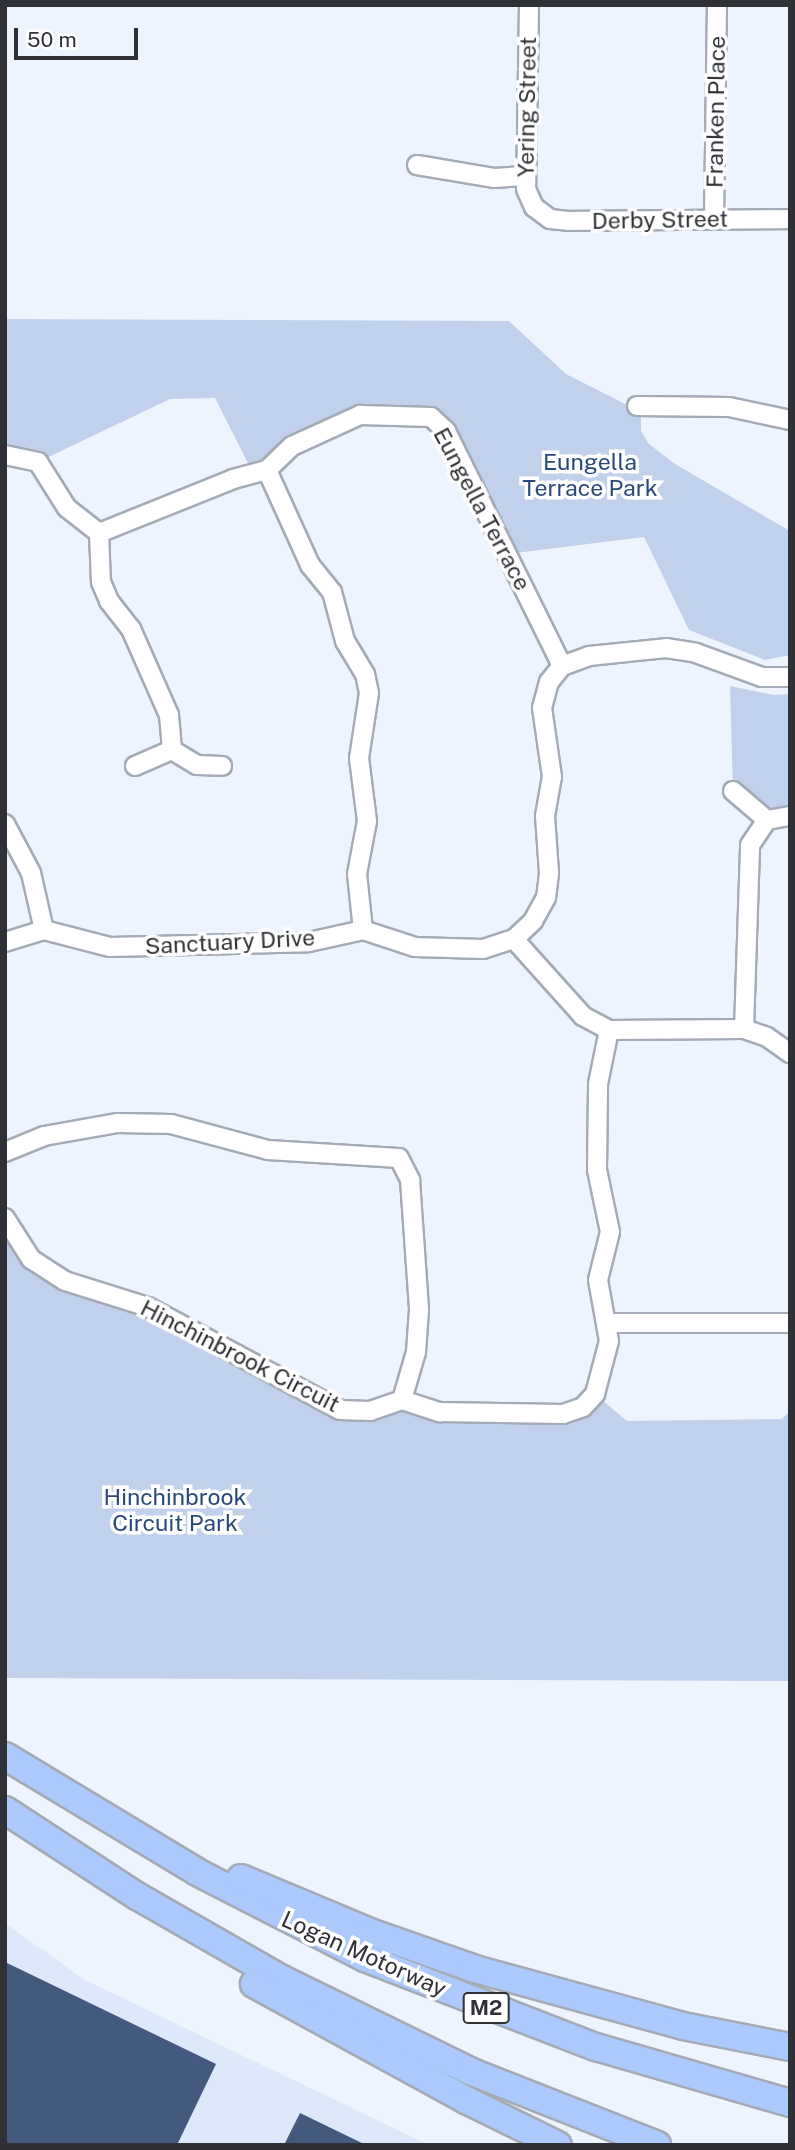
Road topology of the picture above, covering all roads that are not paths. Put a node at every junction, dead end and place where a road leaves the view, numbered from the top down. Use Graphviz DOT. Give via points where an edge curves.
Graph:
graph roads {
  1 [pos="529,5"];
  2 [pos="717,5"];
  3 [pos="417,165"];
  4 [pos="526,176"];
  5 [pos="534,207"];
  6 [pos="714,218"];
  7 [pos="790,219"];
  8 [pos="637,406"];
  9 [pos="790,420"];
  10 [pos="5,456"];
  11 [pos="267,470"];
  12 [pos="99,533"];
  13 [pos="562,666"];
  14 [pos="790,677"];
  15 [pos="172,750"];
  16 [pos="135,766"];
  17 [pos="222,766"];
  18 [pos="733,791"];
  19 [pos="790,816"];
  20 [pos="767,820"];
  21 [pos="5,824"];
  22 [pos="44,930"];
  23 [pos="363,930"];
  24 [pos="514,939"];
  25 [pos="5,942"];
  26 [pos="609,1030"];
  27 [pos="744,1030"];
  28 [pos="790,1053"];
  29 [pos="5,1152"];
  30 [pos="5,1218"];
  31 [pos="609,1323"];
  32 [pos="790,1323"];
  33 [pos="402,1400"];
  34 [pos="5,1756"];
  35 [pos="5,1810"];
  36 [pos="197,1872"];
  37 [pos="137,1896"];
  38 [pos="790,2047"];
  39 [pos="790,2103"];
  40 [pos="558,2145"];
  41 [pos="657,2145"];
  1 -- 4 [label="street, Yering Street"];
  2 -- 6 [label="street, Franken Place"];
  3 -- 4 [label="street" via="495,178"];
  4 -- 5 [label="street, Yering Street"];
  5 -- 6 [label="street, Derby Street" via="550,219 568,221"];
  6 -- 7 [label="street, Derby Street"];
  8 -- 9 [label="street" via="729,407"];
  10 -- 12 [label="street" via="38,462 67,508"];
  11 -- 12 [label="street, Eungella Terrace"];
  11 -- 13 [label="street, Eungella Terrace" via="292,446 360,415 431,417 446,431"];
  11 -- 23 [label="street" via="310,565 332,592 345,641 367,684 359,758 367,821 357,874"];
  12 -- 15 [label="street" via="101,582 108,601 131,629 169,715"];
  13 -- 14 [label="street" via="589,656 666,648 696,653 762,677"];
  13 -- 24 [label="street" via="549,682 542,708 552,777 545,817 549,873 545,898 533,921"];
  15 -- 16 [label="street"];
  15 -- 17 [label="street" via="197,765"];
  18 -- 20 [label="street"];
  19 -- 20 [label="street"];
  20 -- 27 [label="street" via="750,845"];
  21 -- 22 [label="street" via="31,873"];
  22 -- 23 [label="street, Sanctuary Drive" via="110,947 309,942"];
  22 -- 25 [label="street"];
  23 -- 24 [label="street" via="415,947 453,952"];
  24 -- 26 [label="street" via="583,1016"];
  26 -- 27 [label="street"];
  26 -- 31 [label="street" via="598,1084 597,1170 610,1232 598,1280 599,1299"];
  27 -- 28 [label="street" via="767,1037"];
  29 -- 33 [label="street" via="44,1136 118,1123 171,1124 268,1150 399,1158 410,1180 419,1310 416,1352"];
  30 -- 33 [label="street, Hinchinbrook Circuit" via="31,1259 65,1281 148,1307 341,1409 370,1411"];
  31 -- 32 [label="street"];
  31 -- 33 [label="street" via="595,1394 583,1408 563,1414 440,1412"];
  34 -- 36 [label="highway, Logan Motorway / M2"];
  35 -- 37 [label="highway"];
  36 -- 38 [label="highway" via="230,1874 417,1950 553,1992 695,2029"];
  36 -- 39 [label="highway, Logan Motorway / M2" via="365,1958 512,2018 685,2075"];
  37 -- 40 [label="highway" via="156,1924 271,1994"];
  37 -- 41 [label="highway" via="364,2021 557,2108"];
}
